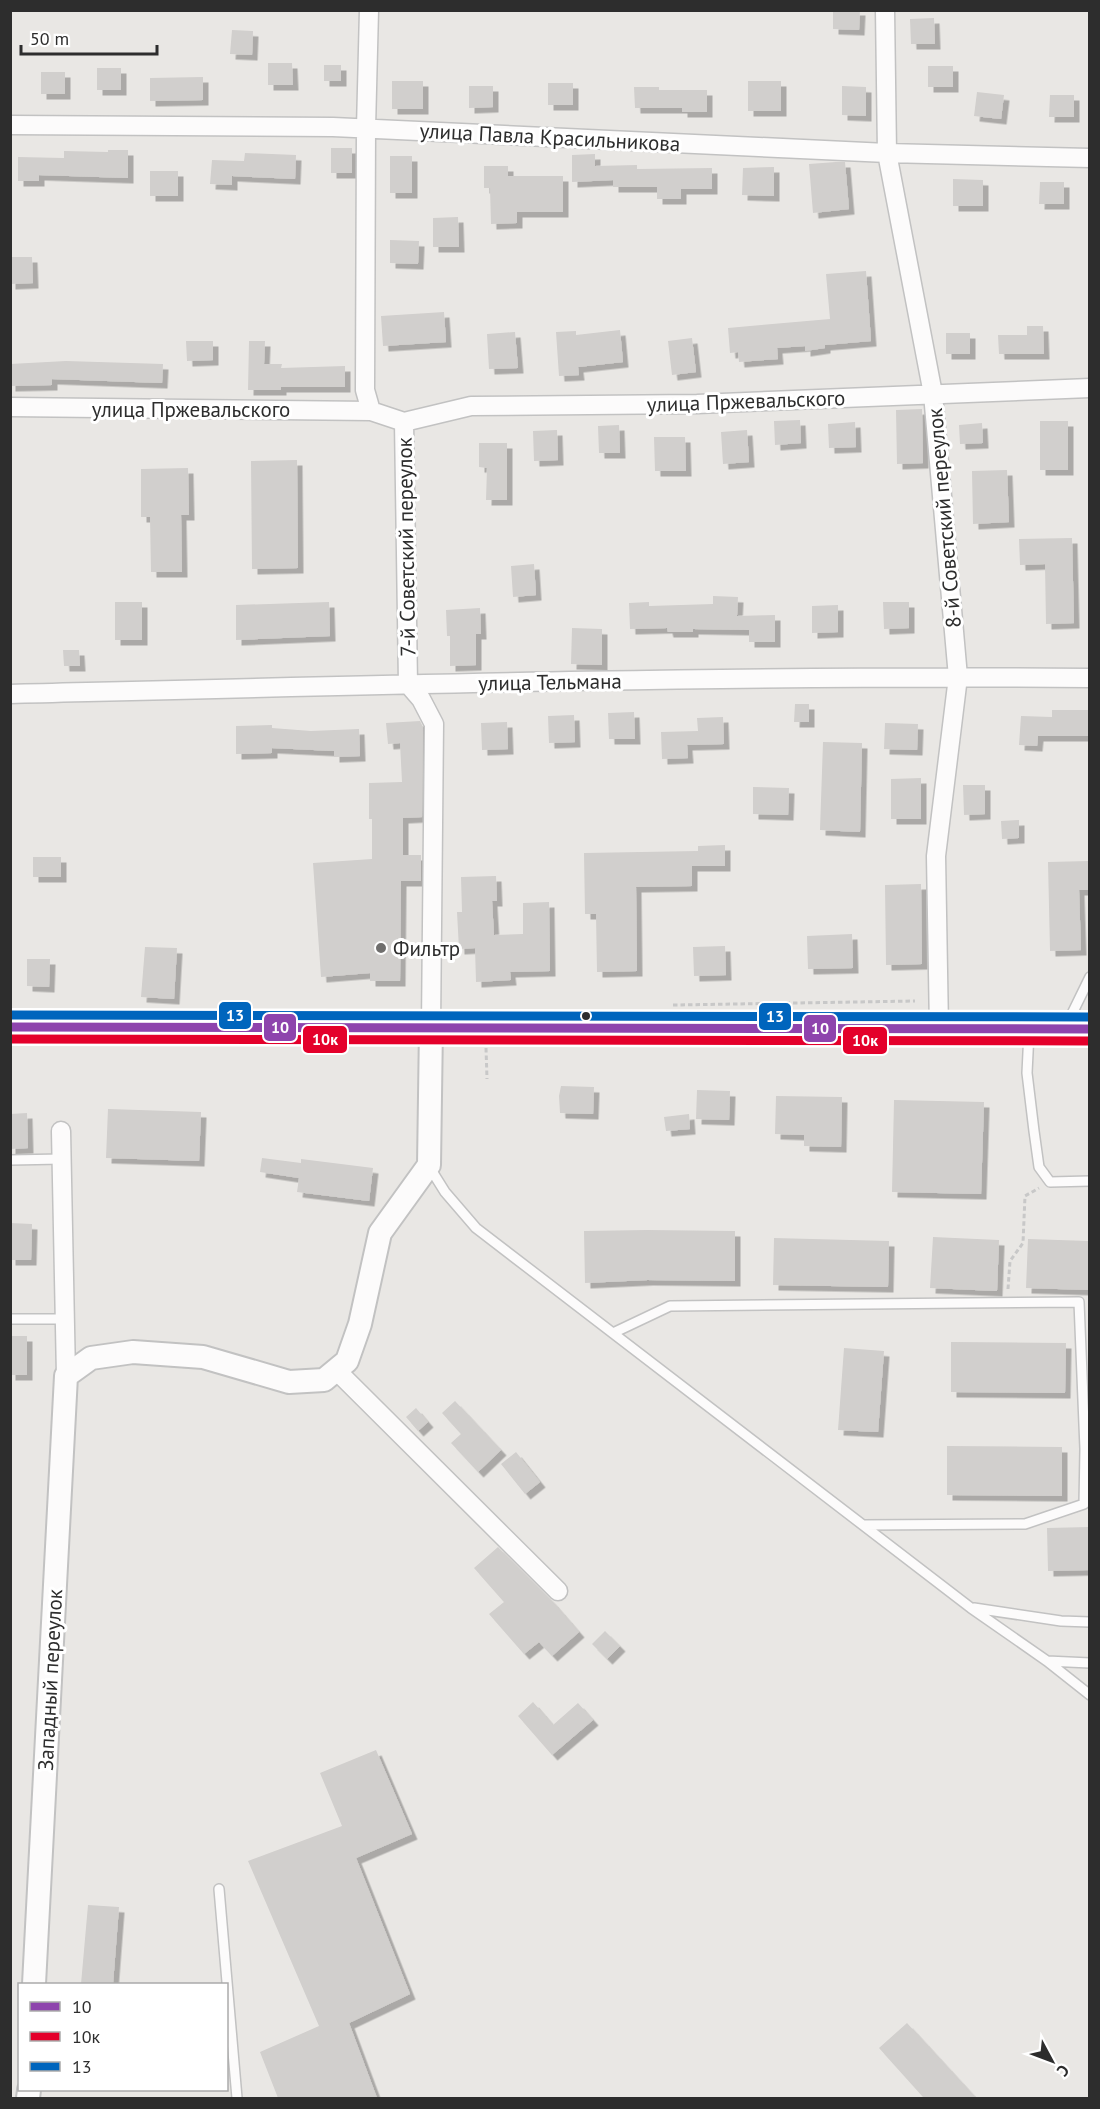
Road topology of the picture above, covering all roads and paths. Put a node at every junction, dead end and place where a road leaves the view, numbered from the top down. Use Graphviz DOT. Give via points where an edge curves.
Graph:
graph roads {
  1 [pos="369,10"];
  2 [pos="885,10"];
  3 [pos="10,125"];
  4 [pos="366,128"];
  5 [pos="887,153"];
  6 [pos="1089,158"];
  7 [pos="1089,388"];
  8 [pos="933,394"];
  9 [pos="10,407"];
  10 [pos="371,411"];
  11 [pos="404,422"];
  12 [pos="958,677"];
  13 [pos="1089,678"];
  14 [pos="408,684"];
  15 [pos="10,694"];
  16 [pos="1089,977"];
  17 [pos="915,1001"];
  18 [pos="664,1005"];
  19 [pos="10,1027"];
  20 [pos="431,1027"];
  21 [pos="939,1029"];
  22 [pos="1030,1029"];
  23 [pos="1077,1029"];
  24 [pos="486,1047"];
  25 [pos="487,1079"];
  26 [pos="61,1131"];
  27 [pos="62,1159"];
  28 [pos="10,1160"];
  29 [pos="429,1166"];
  30 [pos="1089,1181"];
  31 [pos="1050,1182"];
  32 [pos="1008,1290"];
  33 [pos="10,1319"];
  34 [pos="65,1319"];
  35 [pos="613,1333"];
  36 [pos="336,1370"];
  37 [pos="66,1376"];
  38 [pos="1087,1448"];
  39 [pos="864,1525"];
  40 [pos="558,1591"];
  41 [pos="972,1608"];
  42 [pos="1089,1622"];
  43 [pos="1047,1661"];
  44 [pos="1089,1663"];
  45 [pos="1089,1695"];
  46 [pos="219,1889"];
  47 [pos="34,1983"];
  48 [pos="227,1983"];
  49 [pos="228,1994"];
  50 [pos="237,2098"];
  1 -- 4 [label="street"];
  2 -- 5 [label="street, 8-й Советский переулок"];
  3 -- 4 [label="street, улица Павла Красильникова"];
  4 -- 5 [label="street, улица Павла Красильникова"];
  4 -- 10 [label="street" via="365,390"];
  5 -- 6 [label="street, улица Павла Красильникова"];
  5 -- 8 [label="street, 8-й Советский переулок"];
  7 -- 8 [label="street, улица Пржевальского"];
  8 -- 11 [label="street, улица Пржевальского" via="697,404 471,406"];
  8 -- 12 [label="street, 8-й Советский переулок"];
  9 -- 10 [label="street, улица Пржевальского"];
  10 -- 11 [label="street, 7-й Советский переулок"];
  11 -- 14 [label="street, 7-й Советский переулок"];
  12 -- 13 [label="street, улица Тельмана"];
  12 -- 14 [label="street, улица Тельмана"];
  12 -- 21 [label="street, 8-й Советский переулок" via="936,856"];
  14 -- 15 [label="street, улица Тельмана"];
  14 -- 20 [label="street, 7-й Советский переулок" via="434,724"];
  16 -- 23 [label="lane"];
  17 -- 18 [label="path"];
  19 -- 20 [label="main road"];
  20 -- 21 [label="main road"];
  20 -- 29 [label="street"];
  21 -- 22 [label="main road"];
  22 -- 23 [label="main road"];
  22 -- 31 [label="lane" via="1027,1073 1032,1119 1039,1167"];
  24 -- 25 [label="path"];
  26 -- 27 [label="street"];
  27 -- 28 [label="lane"];
  27 -- 34 [label="street"];
  29 -- 35 [label="lane" via="476,1228"];
  29 -- 36 [label="street" via="380,1233 360,1324 347,1361"];
  30 -- 31 [label="lane"];
  31 -- 32 [label="path" via="1025,1196 1023,1243 1010,1261"];
  33 -- 34 [label="lane"];
  34 -- 37 [label="street"];
  35 -- 38 [label="lane" via="670,1306 1078,1302"];
  35 -- 39 [label="lane"];
  36 -- 37 [label="street" via="324,1380 289,1382 203,1358 133,1352 92,1358"];
  36 -- 40 [label="street"];
  37 -- 47 [label="street, Западный переулок"];
  38 -- 39 [label="lane" via="1084,1504 1035,1521"];
  39 -- 41 [label="lane"];
  41 -- 42 [label="lane"];
  41 -- 43 [label="lane"];
  43 -- 44 [label="lane"];
  43 -- 45 [label="lane"];
  46 -- 48 [label="lane"];
  49 -- 50 [label="lane"];
}
